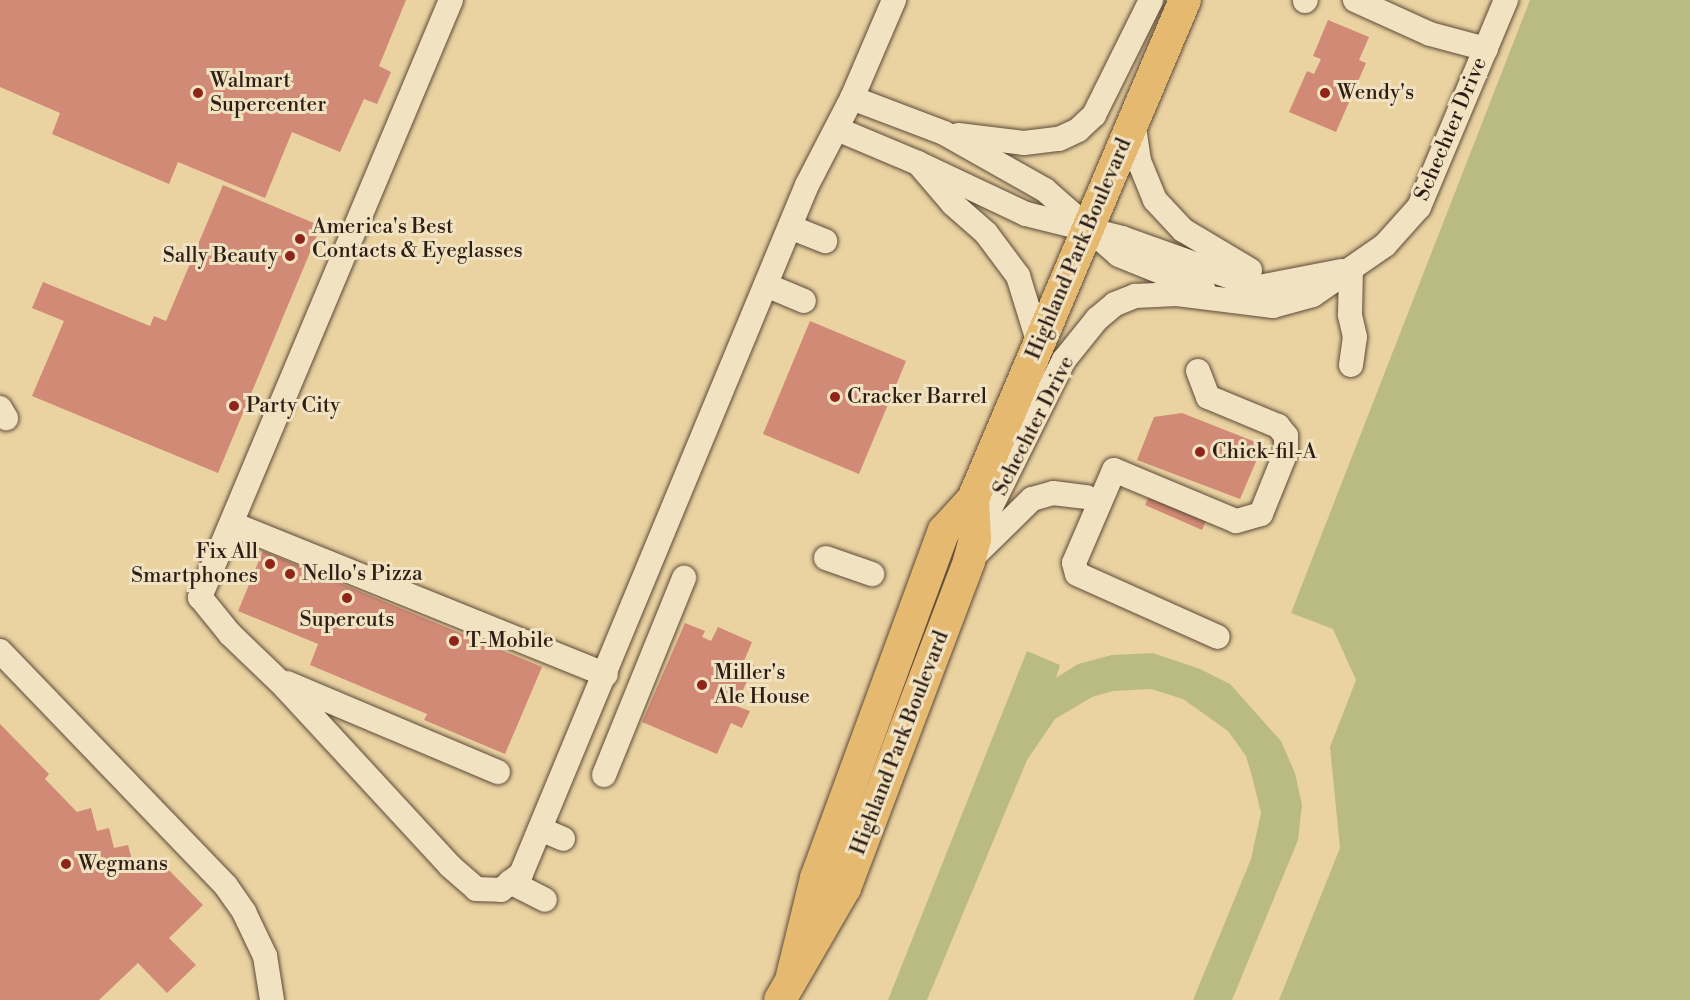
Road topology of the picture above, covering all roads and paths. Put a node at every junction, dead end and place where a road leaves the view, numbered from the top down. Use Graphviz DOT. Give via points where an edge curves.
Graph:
graph roads {
  1 [pos="451,0"];
  2 [pos="894,0"];
  3 [pos="1151,0"];
  4 [pos="1185,0"];
  5 [pos="1354,0"];
  6 [pos="1506,0"];
  7 [pos="1486,49"];
  8 [pos="852,98"];
  9 [pos="1133,118"];
  10 [pos="837,129"];
  11 [pos="944,133"];
  12 [pos="918,163"];
  13 [pos="790,227"];
  14 [pos="1088,231"];
  15 [pos="825,241"];
  16 [pos="1351,269"];
  17 [pos="1288,284"];
  18 [pos="766,285"];
  19 [pos="804,301"];
  20 [pos="1273,306"];
  21 [pos="1039,344"];
  22 [pos="1351,365"];
  23 [pos="1198,371"];
  24 [pos="1087,497"];
  25 [pos="973,499"];
  26 [pos="233,524"];
  27 [pos="972,550"];
  28 [pos="826,558"];
  29 [pos="650,564"];
  30 [pos="872,574"];
  31 [pos="1218,637"];
  32 [pos="0,651"];
  33 [pos="606,675"];
  34 [pos="276,679"];
  35 [pos="498,772"];
  36 [pos="604,775"];
  37 [pos="540,829"];
  38 [pos="563,839"];
  39 [pos="510,882"];
  40 [pos="546,900"];
  41 [pos="786,988"];
  42 [pos="272,1000"];
  1 -- 26 [label="lane"];
  2 -- 8 [label="lane"];
  3 -- 11 [label="lane" via="1094,115 1078,130 1059,139 1024,143"];
  4 -- 9 [label="main road, Highland Park Boulevard"];
  5 -- 7 [label="lane" via="1401,29"];
  6 -- 7 [label="lane, Schechter Drive"];
  7 -- 16 [label="lane, Schechter Drive" via="1419,207 1385,245"];
  8 -- 10 [label="lane"];
  8 -- 11 [label="lane"];
  9 -- 14 [label="main road, Highland Park Boulevard"];
  9 -- 17 [label="lane" via="1139,161 1155,200 1183,230 1224,257"];
  10 -- 12 [label="lane"];
  10 -- 13 [label="lane"];
  11 -- 14 [label="lane" via="1045,190"];
  12 -- 14 [label="lane" via="1026,214"];
  12 -- 21 [label="lane" via="953,204 986,233 1018,276"];
  13 -- 15 [label="lane"];
  13 -- 18 [label="lane"];
  14 -- 17 [label="lane, Schechter Drive" via="1122,237 1259,287"];
  14 -- 20 [label="lane, Schechter Drive" via="1119,255 1209,292"];
  14 -- 21 [label="main road, Highland Park Boulevard"];
  16 -- 17 [label="lane, Schechter Drive"];
  16 -- 20 [label="lane, Schechter Drive" via="1313,295"];
  16 -- 22 [label="lane" via="1350,315 1355,337"];
  18 -- 19 [label="lane"];
  18 -- 29 [label="lane"];
  20 -- 27 [label="lane, Schechter Drive" via="1177,294 1135,296 1115,304 1097,319 1065,360"];
  21 -- 25 [label="main road, Highland Park Boulevard"];
  23 -- 31 [label="lane" via="1208,397 1278,426 1286,436 1286,452 1261,514 1236,521 1114,470 1074,563 1077,574"];
  24 -- 27 [label="lane" via="1053,493 1032,499"];
  25 -- 27 [label="main road, Highland Park Boulevard"];
  25 -- 41 [label="main road, Highland Park Boulevard" via="944,531 816,878"];
  26 -- 33 [label="lane"];
  26 -- 34 [label="lane" via="200,597 230,634"];
  27 -- 41 [label="main road, Highland Park Boulevard" via="845,888"];
  28 -- 30 [label="lane"];
  29 -- 33 [label="lane"];
  29 -- 36 [label="lane" via="680,576"];
  32 -- 42 [label="lane" via="226,886 244,912 265,956"];
  33 -- 37 [label="lane"];
  34 -- 35 [label="lane"];
  34 -- 39 [label="lane" via="476,890 501,890"];
  37 -- 38 [label="lane"];
  37 -- 39 [label="lane" via="521,874"];
  39 -- 40 [label="lane"];
}
